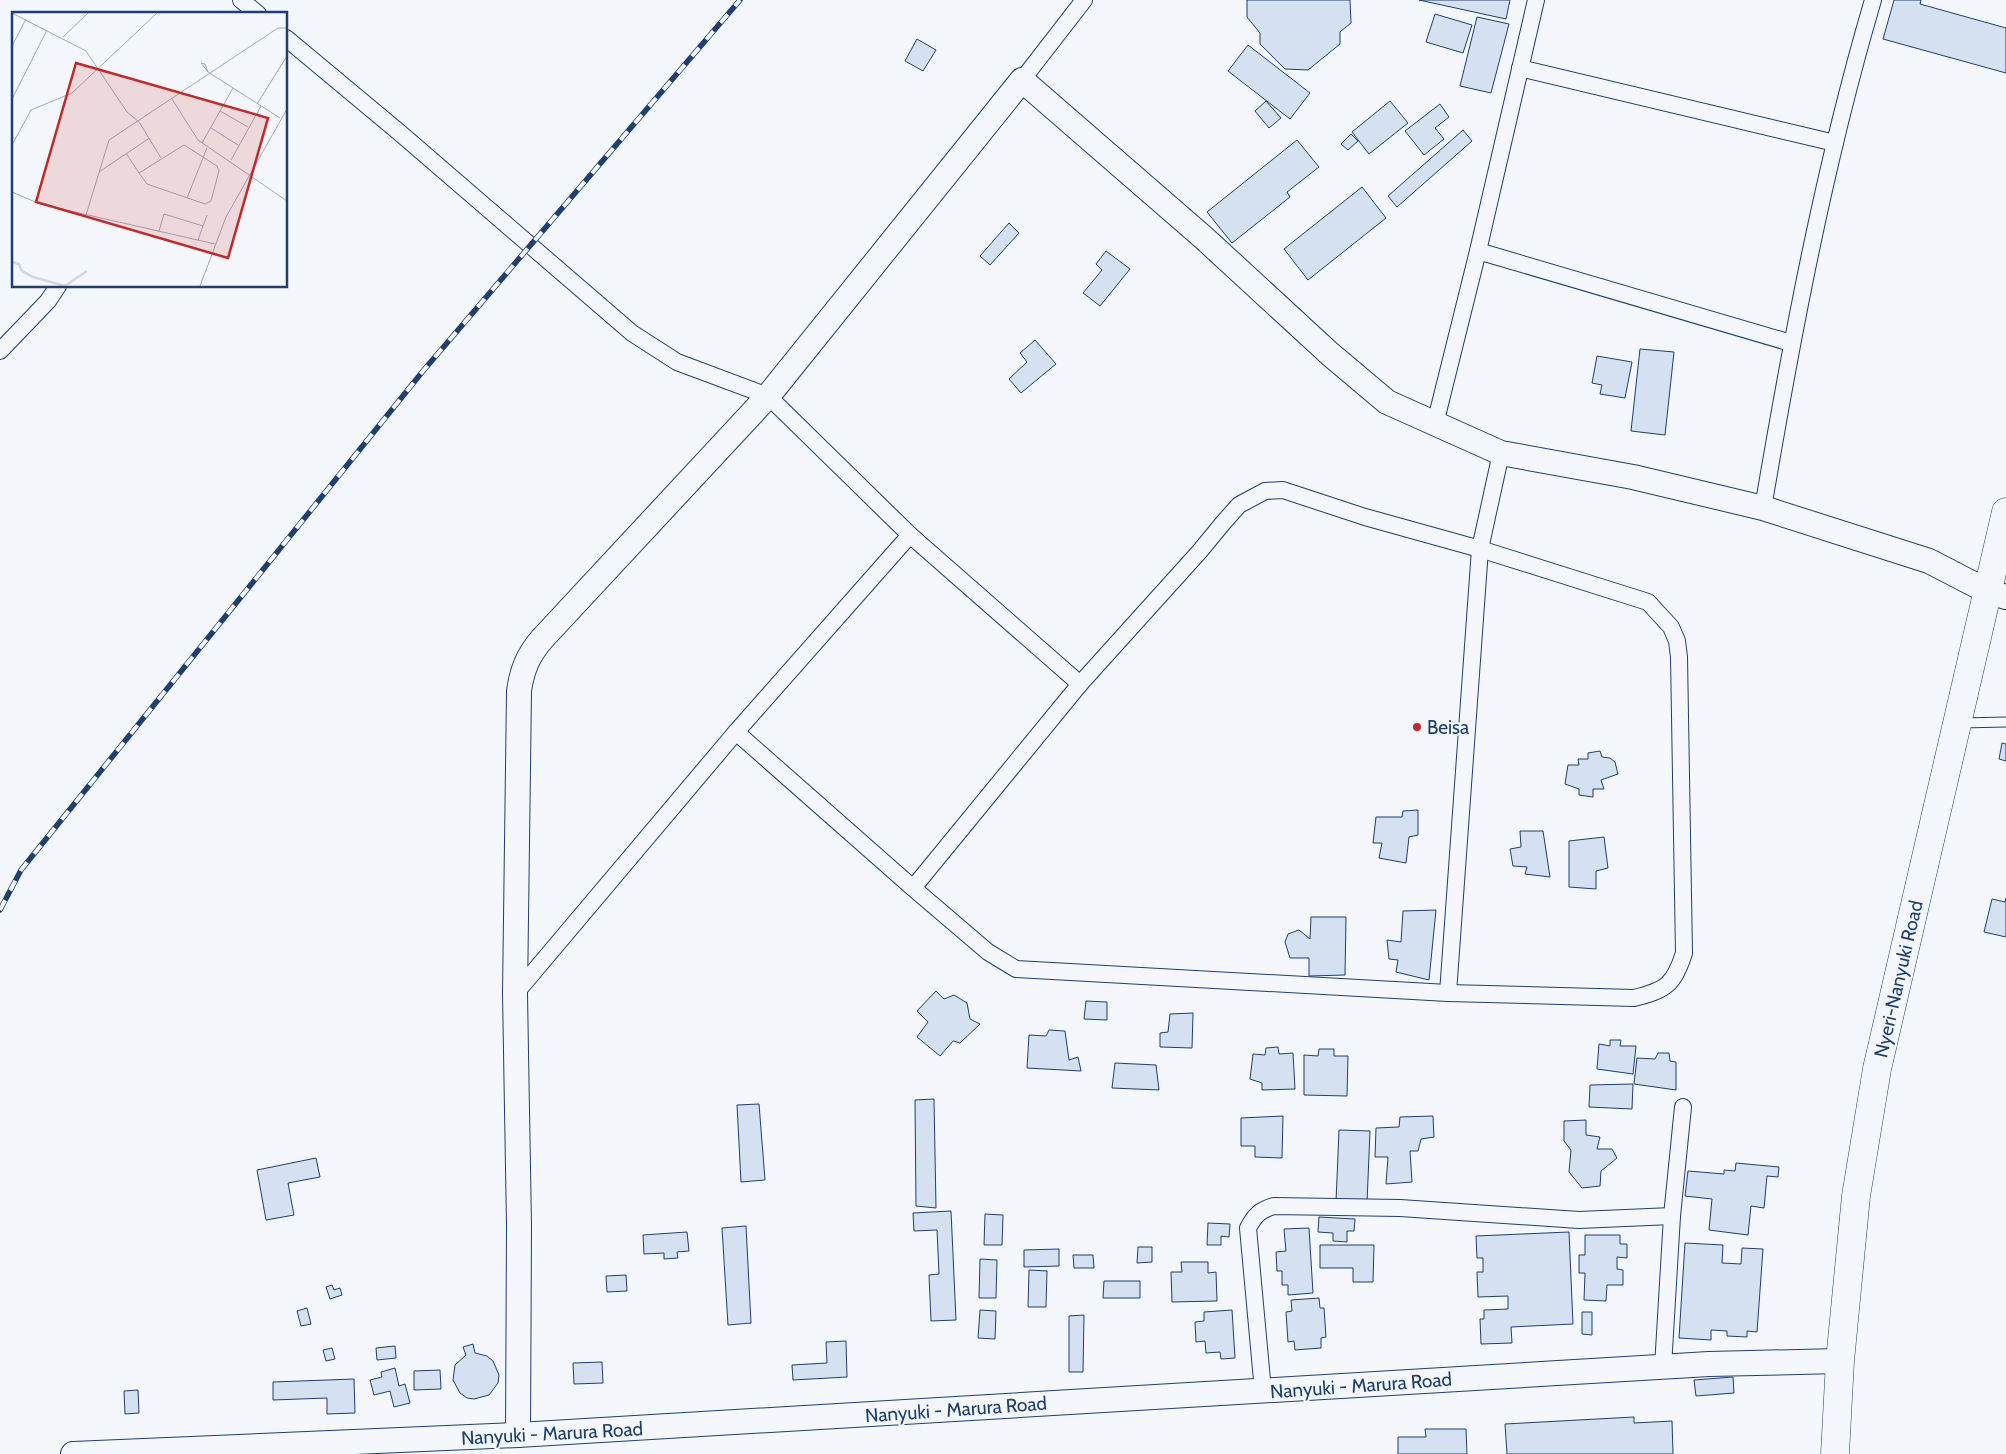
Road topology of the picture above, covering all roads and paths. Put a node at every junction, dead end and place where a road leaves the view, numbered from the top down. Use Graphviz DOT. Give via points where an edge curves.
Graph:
graph roads {
  1 [pos="241,0"];
  2 [pos="1084,0"];
  3 [pos="1536,0"];
  4 [pos="1873,0"];
  5 [pos="234,12"];
  6 [pos="256,12"];
  7 [pos="288,40"];
  8 [pos="1520,68"];
  9 [pos="1022,80"];
  10 [pos="1835,143"];
  11 [pos="1478,251"];
  12 [pos="57,288"];
  13 [pos="1792,343"];
  14 [pos="0,351"];
  15 [pos="768,396"];
  16 [pos="1436,424"];
  17 [pos="1501,453"];
  18 [pos="1763,508"];
  19 [pos="2006,512"];
  20 [pos="910,535"];
  21 [pos="1480,549"];
  22 [pos="1996,594"];
  23 [pos="1080,684"];
  24 [pos="2006,722"];
  25 [pos="1958,724"];
  26 [pos="736,732"];
  27 [pos="913,888"];
  28 [pos="1448,993"];
  29 [pos="515,994"];
  30 [pos="1683,1107"];
  31 [pos="1672,1216"];
  32 [pos="1840,1361"];
  33 [pos="1663,1367"];
  34 [pos="1263,1391"];
  35 [pos="518,1435"];
  36 [pos="72,1454"];
  37 [pos="1835,1454"];
  1 -- 5 [label="street"];
  1 -- 6 [label="street"];
  2 -- 9 [label="street"];
  3 -- 8 [label="street"];
  4 -- 10 [label="street"];
  7 -- 15 [label="street" via="632,333 677,362"];
  8 -- 10 [label="street"];
  8 -- 11 [label="street"];
  9 -- 15 [label="street"];
  9 -- 16 [label="street" via="1387,402"];
  10 -- 13 [label="street"];
  11 -- 13 [label="street"];
  11 -- 16 [label="street"];
  12 -- 14 [label="street"];
  13 -- 18 [label="street"];
  15 -- 20 [label="street"];
  15 -- 29 [label="street" via="542,638 521,673"];
  16 -- 17 [label="street"];
  17 -- 18 [label="street" via="1633,476"];
  17 -- 21 [label="street"];
  18 -- 22 [label="street" via="1929,561"];
  19 -- 22 [label="highway, Nyeri-Nanyuki Road"];
  20 -- 23 [label="street"];
  20 -- 26 [label="street"];
  21 -- 23 [label="street" via="1283,490 1265,491 1239,505"];
  21 -- 28 [label="street"];
  21 -- 28 [label="street" via="1648,602 1671,627 1679,657 1684,953 1678,973 1665,987 1634,998"];
  22 -- 25 [label="highway, Nyeri-Nanyuki Road"];
  23 -- 27 [label="street"];
  24 -- 25 [label="lane"];
  25 -- 32 [label="highway, Nyeri-Nanyuki Road" via="1877,1069 1856,1196"];
  26 -- 27 [label="street"];
  26 -- 29 [label="street"];
  27 -- 28 [label="street" via="988,952 1016,969"];
  29 -- 35 [label="street" via="520,1225"];
  30 -- 31 [label="street"];
  31 -- 33 [label="street"];
  31 -- 34 [label="street" via="1579,1220 1400,1208 1274,1206 1262,1210 1254,1216 1248,1228"];
  32 -- 33 [label="street, Nanyuki - Marura Road"];
  32 -- 37 [label="highway, Nyeri-Nanyuki Road"];
  33 -- 34 [label="street, Nanyuki - Marura Road"];
  34 -- 35 [label="street, Nanyuki - Marura Road"];
  35 -- 36 [label="street, Nanyuki - Marura Road"];
}
